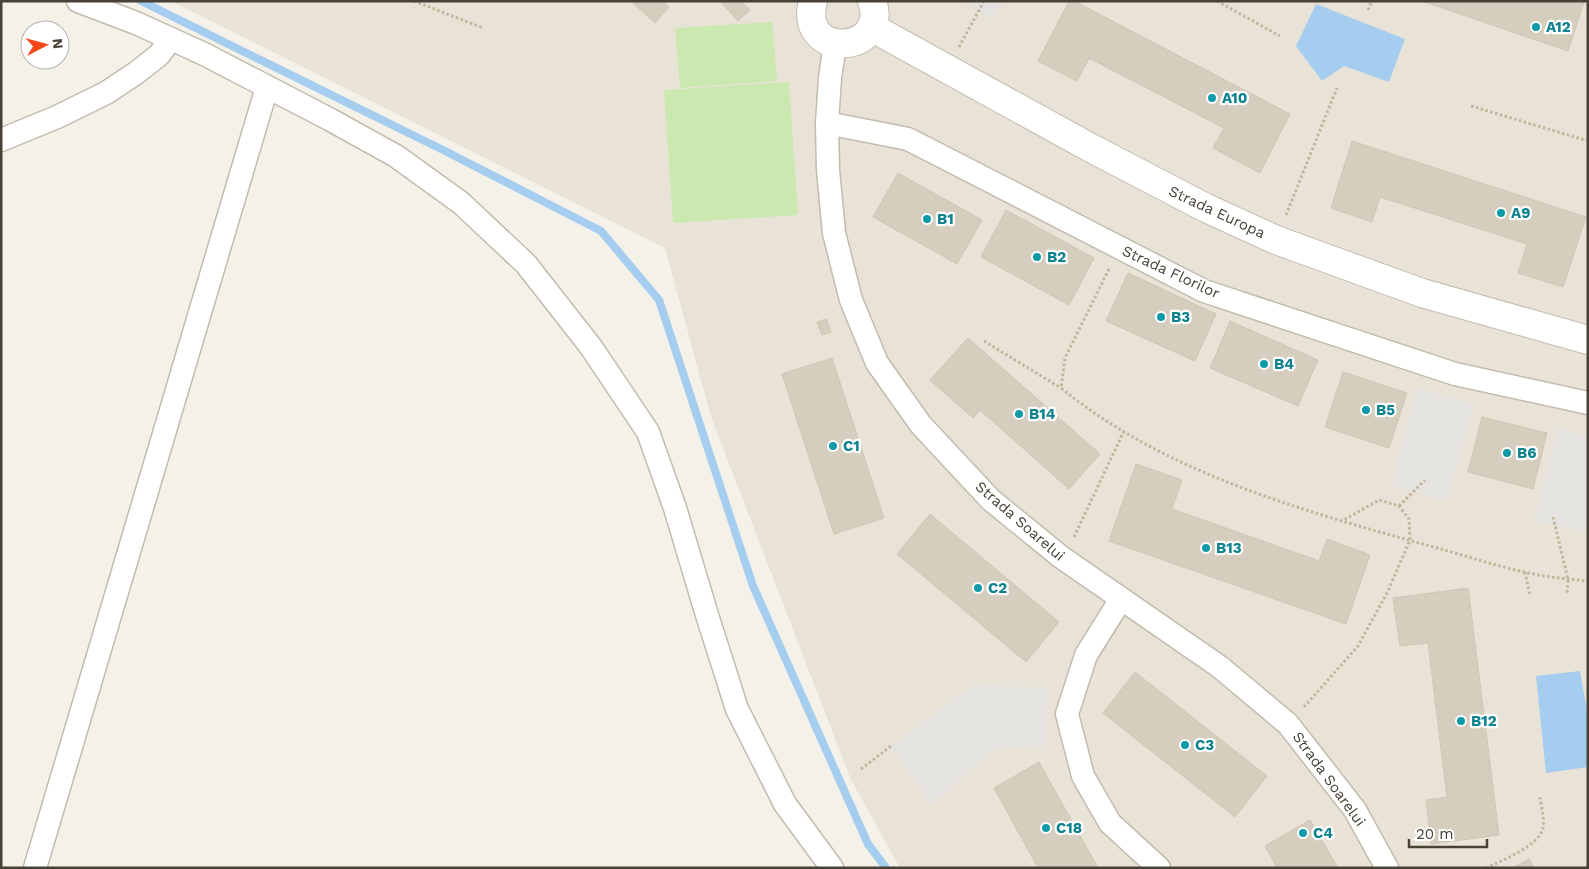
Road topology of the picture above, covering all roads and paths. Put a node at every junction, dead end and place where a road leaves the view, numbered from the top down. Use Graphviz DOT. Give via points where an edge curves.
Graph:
graph roads {
  1 [pos="78,1"];
  2 [pos="414,1"];
  3 [pos="984,1"];
  4 [pos="1218,1"];
  5 [pos="1372,1"];
  6 [pos="808,4"];
  7 [pos="1368,10"];
  8 [pos="871,14"];
  9 [pos="483,28"];
  10 [pos="1280,36"];
  11 [pos="171,39"];
  12 [pos="835,44"];
  13 [pos="947,69"];
  14 [pos="267,87"];
  15 [pos="1337,88"];
  16 [pos="1470,106"];
  17 [pos="827,123"];
  18 [pos="1,140"];
  19 [pos="1588,141"];
  20 [pos="1276,240"];
  21 [pos="1118,248"];
  22 [pos="1588,340"];
  23 [pos="984,341"];
  24 [pos="1060,388"];
  25 [pos="1588,403"];
  26 [pos="1124,432"];
  27 [pos="1425,480"];
  28 [pos="1399,506"];
  29 [pos="1553,517"];
  30 [pos="1341,522"];
  31 [pos="1410,540"];
  32 [pos="1061,558"];
  33 [pos="1525,572"];
  34 [pos="1568,579"];
  35 [pos="1588,581"];
  36 [pos="1567,593"];
  37 [pos="1530,596"];
  38 [pos="1121,599"];
  39 [pos="1288,724"];
  40 [pos="891,746"];
  41 [pos="861,769"];
  42 [pos="1540,797"];
  43 [pos="35,868"];
  44 [pos="832,868"];
  45 [pos="1159,868"];
  46 [pos="1387,868"];
  47 [pos="1486,868"];
  1 -- 11 [label="street"];
  2 -- 9 [label="path"];
  3 -- 13 [label="path"];
  4 -- 10 [label="path"];
  5 -- 7 [label="path"];
  6 -- 12 [label="street" via="817,32"];
  8 -- 12 [label="street" via="862,38 849,44"];
  8 -- 13 [label="street, Strada Europa"];
  11 -- 14 [label="street"];
  11 -- 18 [label="street" via="160,55 106,92"];
  12 -- 17 [label="street, Strada Soarelui"];
  13 -- 20 [label="street, Strada Europa" via="1206,208"];
  14 -- 43 [label="street"];
  14 -- 44 [label="street" via="396,156 461,203 526,264 591,347 648,432 738,709 785,804"];
  15 -- 20 [label="path"];
  16 -- 19 [label="path"];
  17 -- 21 [label="street, Strada Florilor" via="908,139"];
  17 -- 32 [label="street, Strada Soarelui" via="834,233 851,300 877,363 921,425 985,494"];
  20 -- 22 [label="street, Strada Europa" via="1422,293"];
  21 -- 24 [label="path" via="1065,358"];
  21 -- 25 [label="street, Strada Florilor" via="1204,291 1445,371"];
  23 -- 24 [label="path"];
  24 -- 26 [label="path" via="1086,409"];
  26 -- 30 [label="path" via="1184,464"];
  26 -- 32 [label="path" via="1074,538"];
  27 -- 28 [label="path"];
  28 -- 30 [label="path" via="1380,500"];
  28 -- 31 [label="path" via="1409,519"];
  29 -- 34 [label="path"];
  30 -- 31 [label="path"];
  31 -- 33 [label="path"];
  31 -- 39 [label="path" via="1388,591 1358,646"];
  32 -- 38 [label="street, Strada Soarelui"];
  33 -- 34 [label="path"];
  33 -- 37 [label="path"];
  34 -- 35 [label="path"];
  34 -- 36 [label="path"];
  38 -- 39 [label="street, Strada Soarelui" via="1220,667"];
  38 -- 45 [label="street" via="1086,655 1066,714 1083,776 1110,823"];
  39 -- 46 [label="street, Strada Soarelui" via="1356,810"];
  40 -- 41 [label="path"];
  42 -- 47 [label="path" via="1543,829 1536,840"];
}
